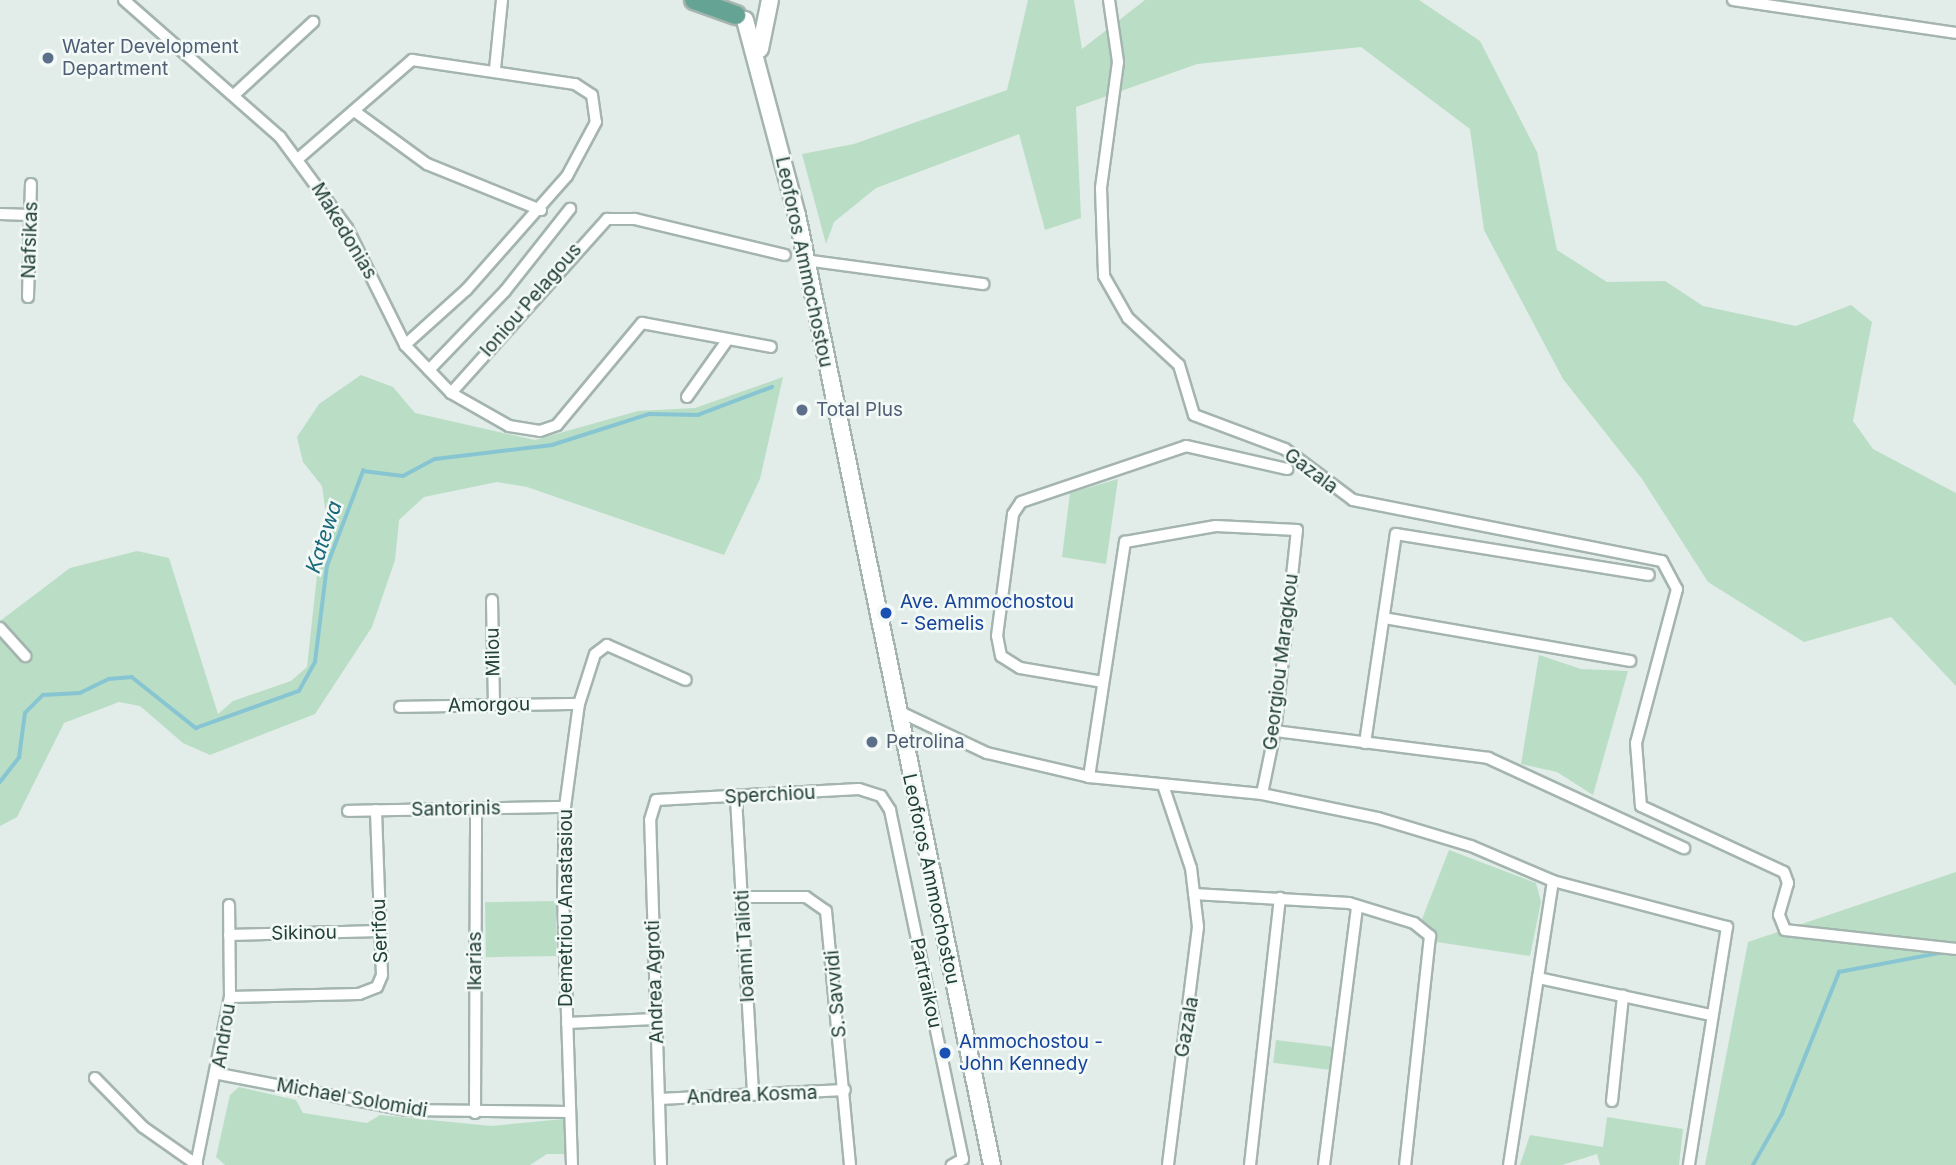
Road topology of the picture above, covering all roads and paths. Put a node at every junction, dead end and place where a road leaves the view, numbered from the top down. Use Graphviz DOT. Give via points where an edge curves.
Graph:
graph roads {
  1 [pos="124,0"];
  2 [pos="502,0"];
  3 [pos="694,0"];
  4 [pos="1109,0"];
  5 [pos="1733,0"];
  6 [pos="769,6"];
  7 [pos="736,12"];
  8 [pos="313,22"];
  9 [pos="1956,33"];
  10 [pos="759,59"];
  11 [pos="495,69"];
  12 [pos="234,95"];
  13 [pos="357,113"];
  14 [pos="299,158"];
  15 [pos="31,184"];
  16 [pos="570,209"];
  17 [pos="541,210"];
  18 [pos="0,214"];
  19 [pos="31,215"];
  20 [pos="785,255"];
  21 [pos="805,260"];
  22 [pos="983,284"];
  23 [pos="28,297"];
  24 [pos="728,339"];
  25 [pos="405,345"];
  26 [pos="771,347"];
  27 [pos="429,370"];
  28 [pos="451,393"];
  29 [pos="687,397"];
  30 [pos="1287,469"];
  31 [pos="1649,575"];
  32 [pos="492,600"];
  33 [pos="1384,618"];
  34 [pos="0,628"];
  35 [pos="25,656"];
  36 [pos="1630,661"];
  37 [pos="686,680"];
  38 [pos="1103,682"];
  39 [pos="579,704"];
  40 [pos="494,705"];
  41 [pos="400,707"];
  42 [pos="897,710"];
  43 [pos="1275,731"];
  44 [pos="1365,743"];
  45 [pos="1089,777"];
  46 [pos="1163,785"];
  47 [pos="1262,794"];
  48 [pos="881,796"];
  49 [pos="736,798"];
  50 [pos="656,800"];
  51 [pos="565,807"];
  52 [pos="476,808"];
  53 [pos="376,810"];
  54 [pos="348,811"];
  55 [pos="1684,848"];
  56 [pos="1553,881"];
  57 [pos="1194,894"];
  58 [pos="743,897"];
  59 [pos="1280,898"];
  60 [pos="229,905"];
  61 [pos="1357,905"];
  62 [pos="380,931"];
  63 [pos="229,935"];
  64 [pos="1956,949"];
  65 [pos="1538,978"];
  66 [pos="1623,996"];
  67 [pos="230,997"];
  68 [pos="1711,1015"];
  69 [pos="655,1019"];
  70 [pos="566,1023"];
  71 [pos="219,1074"];
  72 [pos="95,1078"];
  73 [pos="845,1090"];
  74 [pos="753,1095"];
  75 [pos="659,1099"];
  76 [pos="1612,1101"];
  77 [pos="569,1112"];
  78 [pos="475,1113"];
  79 [pos="197,1165"];
  80 [pos="572,1165"];
  81 [pos="661,1165"];
  82 [pos="850,1165"];
  83 [pos="952,1165"];
  84 [pos="992,1165"];
  85 [pos="1168,1165"];
  86 [pos="1250,1165"];
  87 [pos="1324,1165"];
  88 [pos="1405,1165"];
  89 [pos="1509,1165"];
  90 [pos="1689,1165"];
  1 -- 12 [label="street, Makedonias" via="154,33"];
  2 -- 11 [label="street"];
  3 -- 7 [label="main road"];
  4 -- 64 [label="street, Gazala" via="1118,62 1101,239 1104,276 1115,302 1169,350 1194,415 1285,449 1338,492 1646,555 1670,568 1676,589 1636,743 1641,806 1784,872 1788,883 1779,915 1785,930"];
  5 -- 9 [label="street"];
  6 -- 7 [label="main road"];
  6 -- 10 [label="main road, Leoforos Ammochostou"];
  7 -- 10 [label="main road, Leoforos Ammochostou"];
  8 -- 12 [label="street"];
  10 -- 21 [label="main road, Leoforos Ammochostou"];
  11 -- 13 [label="street" via="407,61"];
  11 -- 17 [label="street" via="575,83 595,101 596,122"];
  12 -- 14 [label="street, Makedonias"];
  13 -- 14 [label="street"];
  13 -- 17 [label="street" via="427,164"];
  14 -- 25 [label="street, Makedonias" via="347,228"];
  15 -- 19 [label="street, Nafsikas"];
  16 -- 27 [label="street" via="505,291"];
  17 -- 25 [label="street"];
  18 -- 19 [label="street"];
  19 -- 23 [label="street, Nafsikas"];
  20 -- 28 [label="street, Ioniou Pelagous" via="618,217 589,233"];
  21 -- 22 [label="street"];
  21 -- 42 [label="main road, Leoforos Ammochostou"];
  24 -- 26 [label="street"];
  24 -- 28 [label="street, Makedonias" via="655,321 638,325 564,417 549,429 530,431"];
  24 -- 29 [label="street"];
  25 -- 27 [label="street, Makedonias"];
  27 -- 28 [label="street, Makedonias"];
  30 -- 38 [label="street" via="1180,446 1016,507 997,636 1001,656 1020,668"];
  31 -- 33 [label="street" via="1396,534"];
  32 -- 40 [label="street, Milou"];
  33 -- 36 [label="street"];
  33 -- 44 [label="street"];
  34 -- 35 [label="street"];
  37 -- 39 [label="street, Demetriou Anastasiou" via="618,646 594,654"];
  38 -- 43 [label="street, Georgiou Maragkou" via="1125,542 1216,526 1297,530"];
  38 -- 45 [label="street"];
  39 -- 40 [label="street, Amorgou"];
  39 -- 51 [label="street, Demetriou Anastasiou"];
  40 -- 41 [label="street, Amorgou"];
  42 -- 45 [label="street" via="976,749"];
  42 -- 84 [label="main road, Leoforos Ammochostou"];
  43 -- 44 [label="street"];
  43 -- 47 [label="street, Georgiou Maragkou"];
  44 -- 55 [label="street" via="1453,751 1517,767"];
  45 -- 46 [label="street"];
  46 -- 47 [label="street"];
  46 -- 57 [label="street, Gazala" via="1175,807"];
  47 -- 56 [label="street" via="1378,818 1471,846"];
  48 -- 49 [label="street, Sperchiou" via="859,789"];
  48 -- 83 [label="street, Partraikou" via="890,810 963,1159"];
  49 -- 50 [label="street, Sperchiou"];
  49 -- 58 [label="street, Ioanni Talioti"];
  50 -- 69 [label="street, Andrea Agroti" via="650,820"];
  51 -- 52 [label="street, Santorinis"];
  51 -- 70 [label="street, Demetriou Anastasiou"];
  52 -- 53 [label="street, Santorinis"];
  52 -- 78 [label="street, Ikarias"];
  53 -- 54 [label="street, Santorinis"];
  53 -- 62 [label="street, Serifou"];
  56 -- 65 [label="street"];
  56 -- 68 [label="street" via="1727,927"];
  57 -- 59 [label="street"];
  57 -- 85 [label="street, Gazala" via="1194,999 1171,1113"];
  58 -- 73 [label="street, S. Savvidi" via="806,897 826,911"];
  58 -- 74 [label="street, Ioanni Talioti"];
  59 -- 61 [label="street"];
  59 -- 86 [label="street"];
  60 -- 63 [label="street, Androu"];
  61 -- 87 [label="street"];
  61 -- 88 [label="street" via="1414,923 1430,936"];
  62 -- 63 [label="street, Sikinou"];
  62 -- 67 [label="street, Serifou" via="382,975 373,990"];
  63 -- 67 [label="street, Androu"];
  65 -- 66 [label="street"];
  65 -- 89 [label="street"];
  66 -- 68 [label="street"];
  66 -- 76 [label="street"];
  67 -- 71 [label="street, Androu"];
  68 -- 90 [label="street"];
  69 -- 70 [label="street"];
  69 -- 75 [label="street, Andrea Agroti"];
  70 -- 77 [label="street, Demetriou Anastasiou"];
  71 -- 78 [label="street, Michael Solomidi" via="406,1110"];
  71 -- 79 [label="street, Androu"];
  72 -- 79 [label="street" via="143,1127"];
  73 -- 74 [label="street, Andrea Kosma"];
  73 -- 82 [label="street, S. Savvidi"];
  74 -- 75 [label="street, Andrea Kosma"];
  75 -- 81 [label="street, Andrea Agroti"];
  77 -- 78 [label="street, Michael Solomidi"];
  77 -- 80 [label="street, Demetriou Anastasiou"];
}
